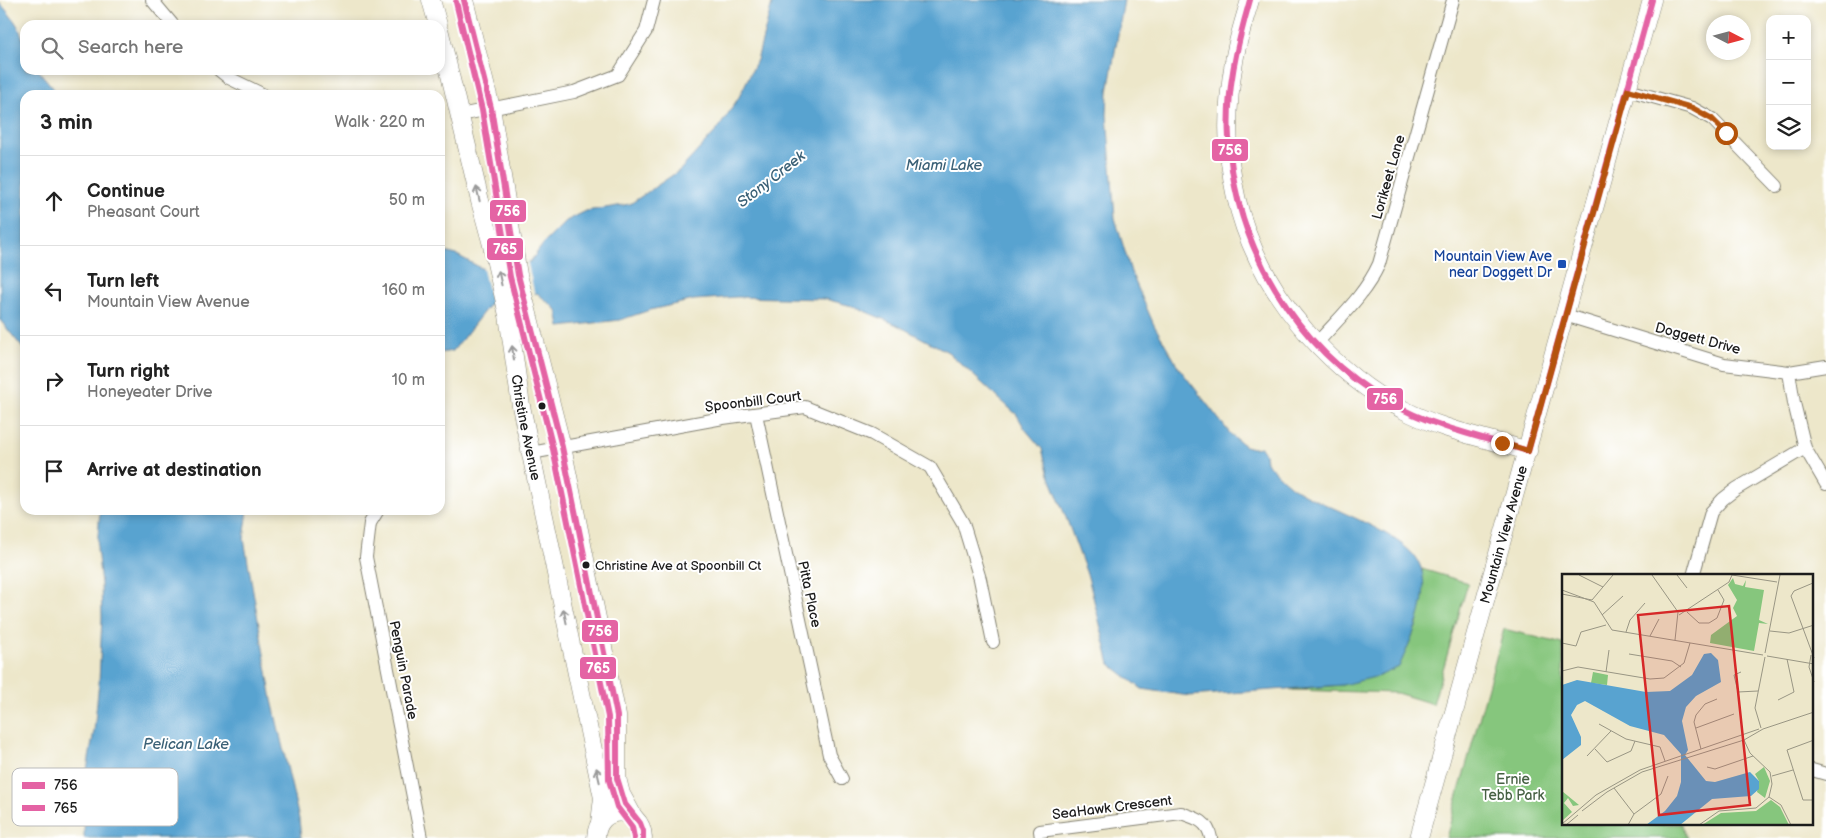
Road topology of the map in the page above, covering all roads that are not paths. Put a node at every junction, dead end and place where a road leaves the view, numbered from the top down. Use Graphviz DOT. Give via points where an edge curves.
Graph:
graph roads {
  1 [pos="152,0"];
  2 [pos="431,0"];
  3 [pos="464,0"];
  4 [pos="654,0"];
  5 [pos="1250,0"];
  6 [pos="1453,0"];
  7 [pos="1652,0"];
  8 [pos="169,20"];
  9 [pos="437,20"];
  10 [pos="445,54"];
  11 [pos="225,75"];
  12 [pos="254,90"];
  13 [pos="1628,90"];
  14 [pos="491,108"];
  15 [pos="460,115"];
  16 [pos="1777,186"];
  17 [pos="1565,315"];
  18 [pos="1317,343"];
  19 [pos="1826,366"];
  20 [pos="1789,372"];
  21 [pos="756,414"];
  22 [pos="562,447"];
  23 [pos="1805,448"];
  24 [pos="1528,451"];
  25 [pos="531,453"];
  26 [pos="1826,484"];
  27 [pos="375,515"];
  28 [pos="1694,574"];
  29 [pos="993,642"];
  30 [pos="842,779"];
  31 [pos="633,816"];
  32 [pos="598,830"];
  33 [pos="421,838"];
  34 [pos="643,838"];
  35 [pos="1041,838"];
  36 [pos="1211,838"];
  37 [pos="1419,838"];
  1 -- 8 [label="street"];
  2 -- 9 [label="street"];
  3 -- 14 [label="street, Christine Avenue"];
  4 -- 14 [label="street" via="646,31 618,75 574,92"];
  5 -- 18 [label="street" via="1230,91 1232,175 1245,228 1266,278 1290,314"];
  6 -- 18 [label="street, Lorikeet Lane" via="1379,264 1362,294"];
  7 -- 13 [label="street, Mountain View Avenue"];
  10 -- 15 [label="street, Christine Avenue"];
  11 -- 12 [label="street"];
  13 -- 16 [label="street" via="1692,108 1712,119"];
  13 -- 17 [label="street, Mountain View Avenue"];
  14 -- 15 [label="street"];
  14 -- 22 [label="street, Christine Avenue" via="527,311"];
  25 -- 15 [label="street, Christine Avenue, one-way" via="508,315"];
  17 -- 20 [label="street, Doggett Drive" via="1724,364"];
  17 -- 24 [label="street, Mountain View Avenue"];
  18 -- 24 [label="street" via="1348,374 1401,409 1436,424"];
  19 -- 20 [label="street, Doggett Drive"];
  20 -- 23 [label="street"];
  21 -- 22 [label="street, Spoonbill Court"];
  21 -- 29 [label="street, Spoonbill Court" via="805,407 872,434 930,467 963,523 980,579"];
  21 -- 30 [label="street, Pitta Place" via="830,756"];
  22 -- 25 [label="street, Spoonbill Court"];
  22 -- 31 [label="street, Christine Avenue" via="617,716 621,794"];
  23 -- 26 [label="street"];
  23 -- 28 [label="street" via="1736,489 1711,512"];
  24 -- 37 [label="street, Mountain View Avenue"];
  32 -- 25 [label="street, Christine Avenue, one-way" via="603,798"];
  27 -- 33 [label="street, Penguin Parade" via="370,523 366,557"];
  31 -- 32 [label="street" via="614,813 607,816"];
  31 -- 34 [label="street, Christine Avenue" via="640,823"];
  35 -- 36 [label="street, SeaHawk Crescent" via="1040,831 1181,813 1197,818 1210,828"];
}
